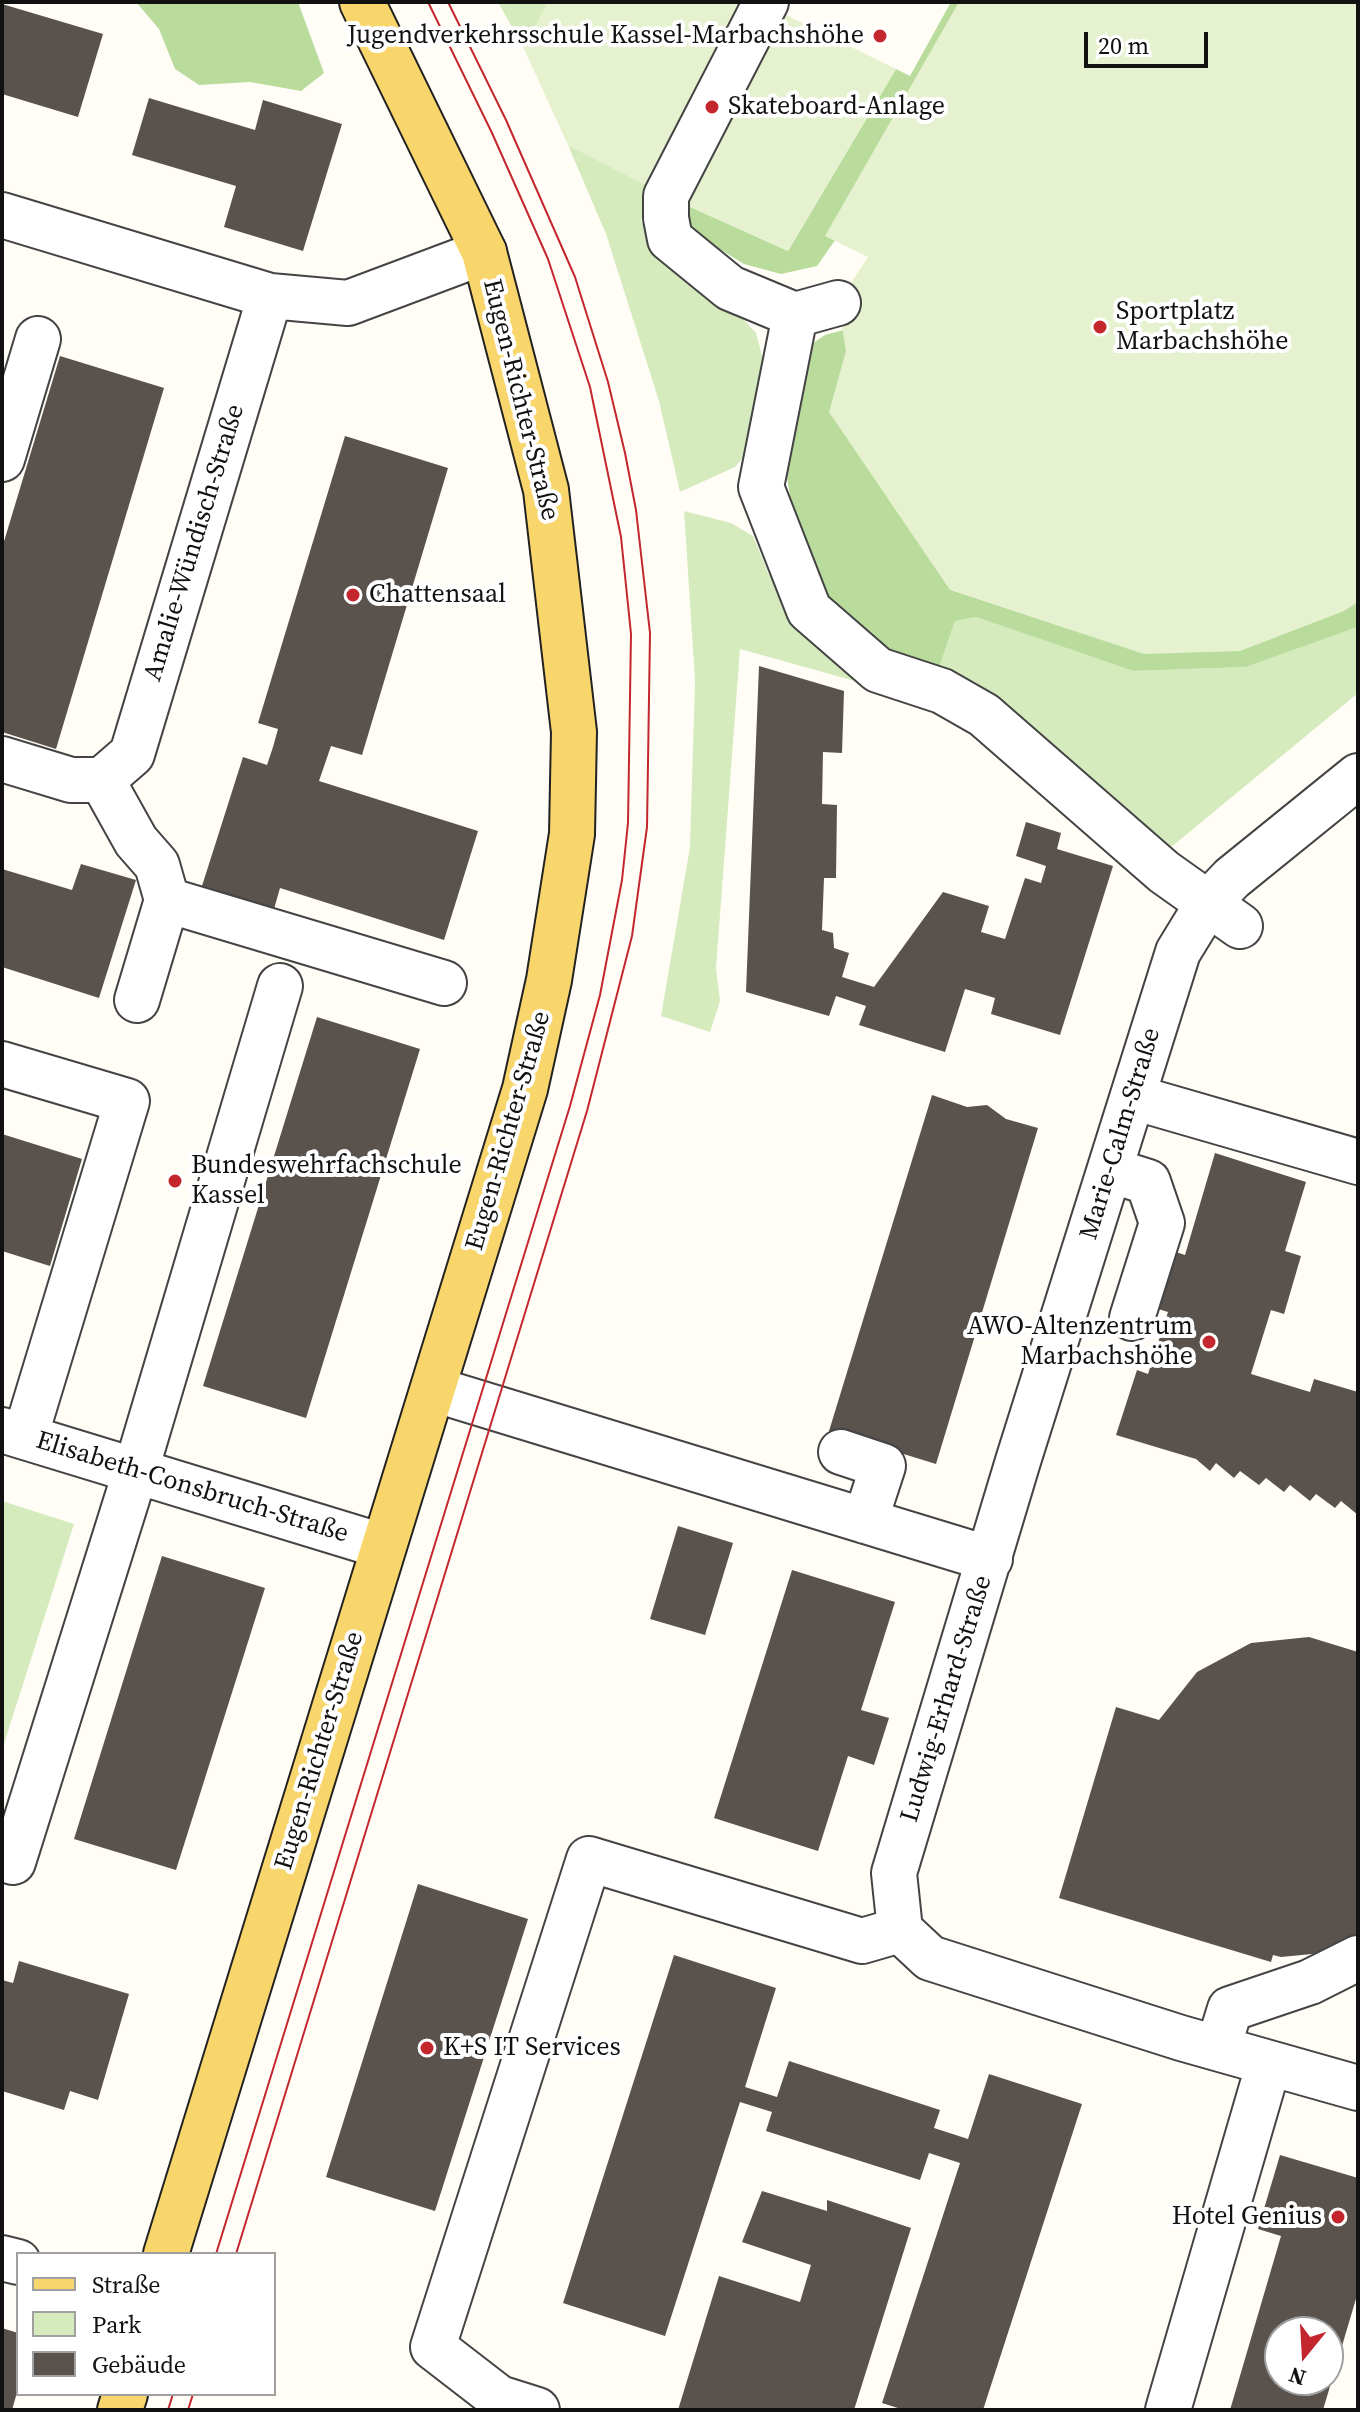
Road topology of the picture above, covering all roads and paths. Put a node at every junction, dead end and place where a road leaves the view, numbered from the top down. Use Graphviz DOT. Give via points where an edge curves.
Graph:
graph roads {
  1 [pos="362,2"];
  2 [pos="766,2"];
  3 [pos="2,215"];
  4 [pos="484,252"];
  5 [pos="270,296"];
  6 [pos="838,303"];
  7 [pos="795,315"];
  8 [pos="38,339"];
  9 [pos="2,459"];
  10 [pos="2,759"];
  11 [pos="1358,776"];
  12 [pos="102,780"];
  13 [pos="167,900"];
  14 [pos="1224,915"];
  15 [pos="444,983"];
  16 [pos="280,986"];
  17 [pos="137,1000"];
  18 [pos="2,1064"];
  19 [pos="1133,1097"];
  20 [pos="1358,1162"];
  21 [pos="1110,1170"];
  22 [pos="1132,1318"];
  23 [pos="433,1389"];
  24 [pos="14,1433"];
  25 [pos="841,1452"];
  26 [pos="136,1470"];
  27 [pos="865,1521"];
  28 [pos="382,1546"];
  29 [pos="990,1559"];
  30 [pos="13,1862"];
  31 [pos="900,1930"];
  32 [pos="1358,1958"];
  33 [pos="1218,2048"];
  34 [pos="1269,2063"];
  35 [pos="1358,2088"];
  36 [pos="167,2252"];
  37 [pos="537,2410"];
  38 [pos="1168,2410"];
  1 -- 4 [label="main road, Eugen-Richter-Straße"];
  2 -- 7 [label="street" via="666,196 666,218 670,239 730,288"];
  3 -- 5 [label="street"];
  4 -- 5 [label="street" via="348,303"];
  4 -- 23 [label="main road, Eugen-Richter-Straße" via="546,490 574,732 572,834 525,1089"];
  5 -- 12 [label="street, Amalie-Wündisch-Straße" via="132,754"];
  6 -- 7 [label="street"];
  7 -- 14 [label="street" via="761,487 809,610 878,670 942,691 984,715 1164,872"];
  8 -- 9 [label="street"];
  10 -- 12 [label="street" via="71,780"];
  11 -- 14 [label="street, Marie-Calm-Straße" via="1232,878"];
  12 -- 13 [label="street" via="136,841 157,865"];
  13 -- 15 [label="street"];
  13 -- 17 [label="street"];
  14 -- 19 [label="street, Marie-Calm-Straße" via="1178,952"];
  16 -- 26 [label="street"];
  18 -- 24 [label="street" via="127,1101"];
  19 -- 20 [label="street"];
  19 -- 21 [label="street, Marie-Calm-Straße"];
  21 -- 22 [label="street" via="1148,1182 1175,1233"];
  21 -- 29 [label="street, Marie-Calm-Straße"];
  23 -- 27 [label="street, Ludwig-Erhard-Straße"];
  23 -- 28 [label="main road, Eugen-Richter-Straße"];
  24 -- 26 [label="street, Elisabeth-Consbruch-Straße"];
  25 -- 27 [label="street" via="883,1466"];
  26 -- 28 [label="street, Elisabeth-Consbruch-Straße"];
  26 -- 30 [label="street"];
  27 -- 29 [label="street, Ludwig-Erhard-Straße"];
  28 -- 36 [label="main road, Eugen-Richter-Straße"];
  29 -- 31 [label="street, Ludwig-Erhard-Straße" via="894,1873"];
  31 -- 33 [label="street" via="930,1958"];
  31 -- 37 [label="street" via="862,1941 589,1859 433,2347 499,2398"];
  32 -- 33 [label="street" via="1310,1982 1230,2009"];
  33 -- 34 [label="street"];
  34 -- 35 [label="street"];
  34 -- 38 [label="street"];
}
